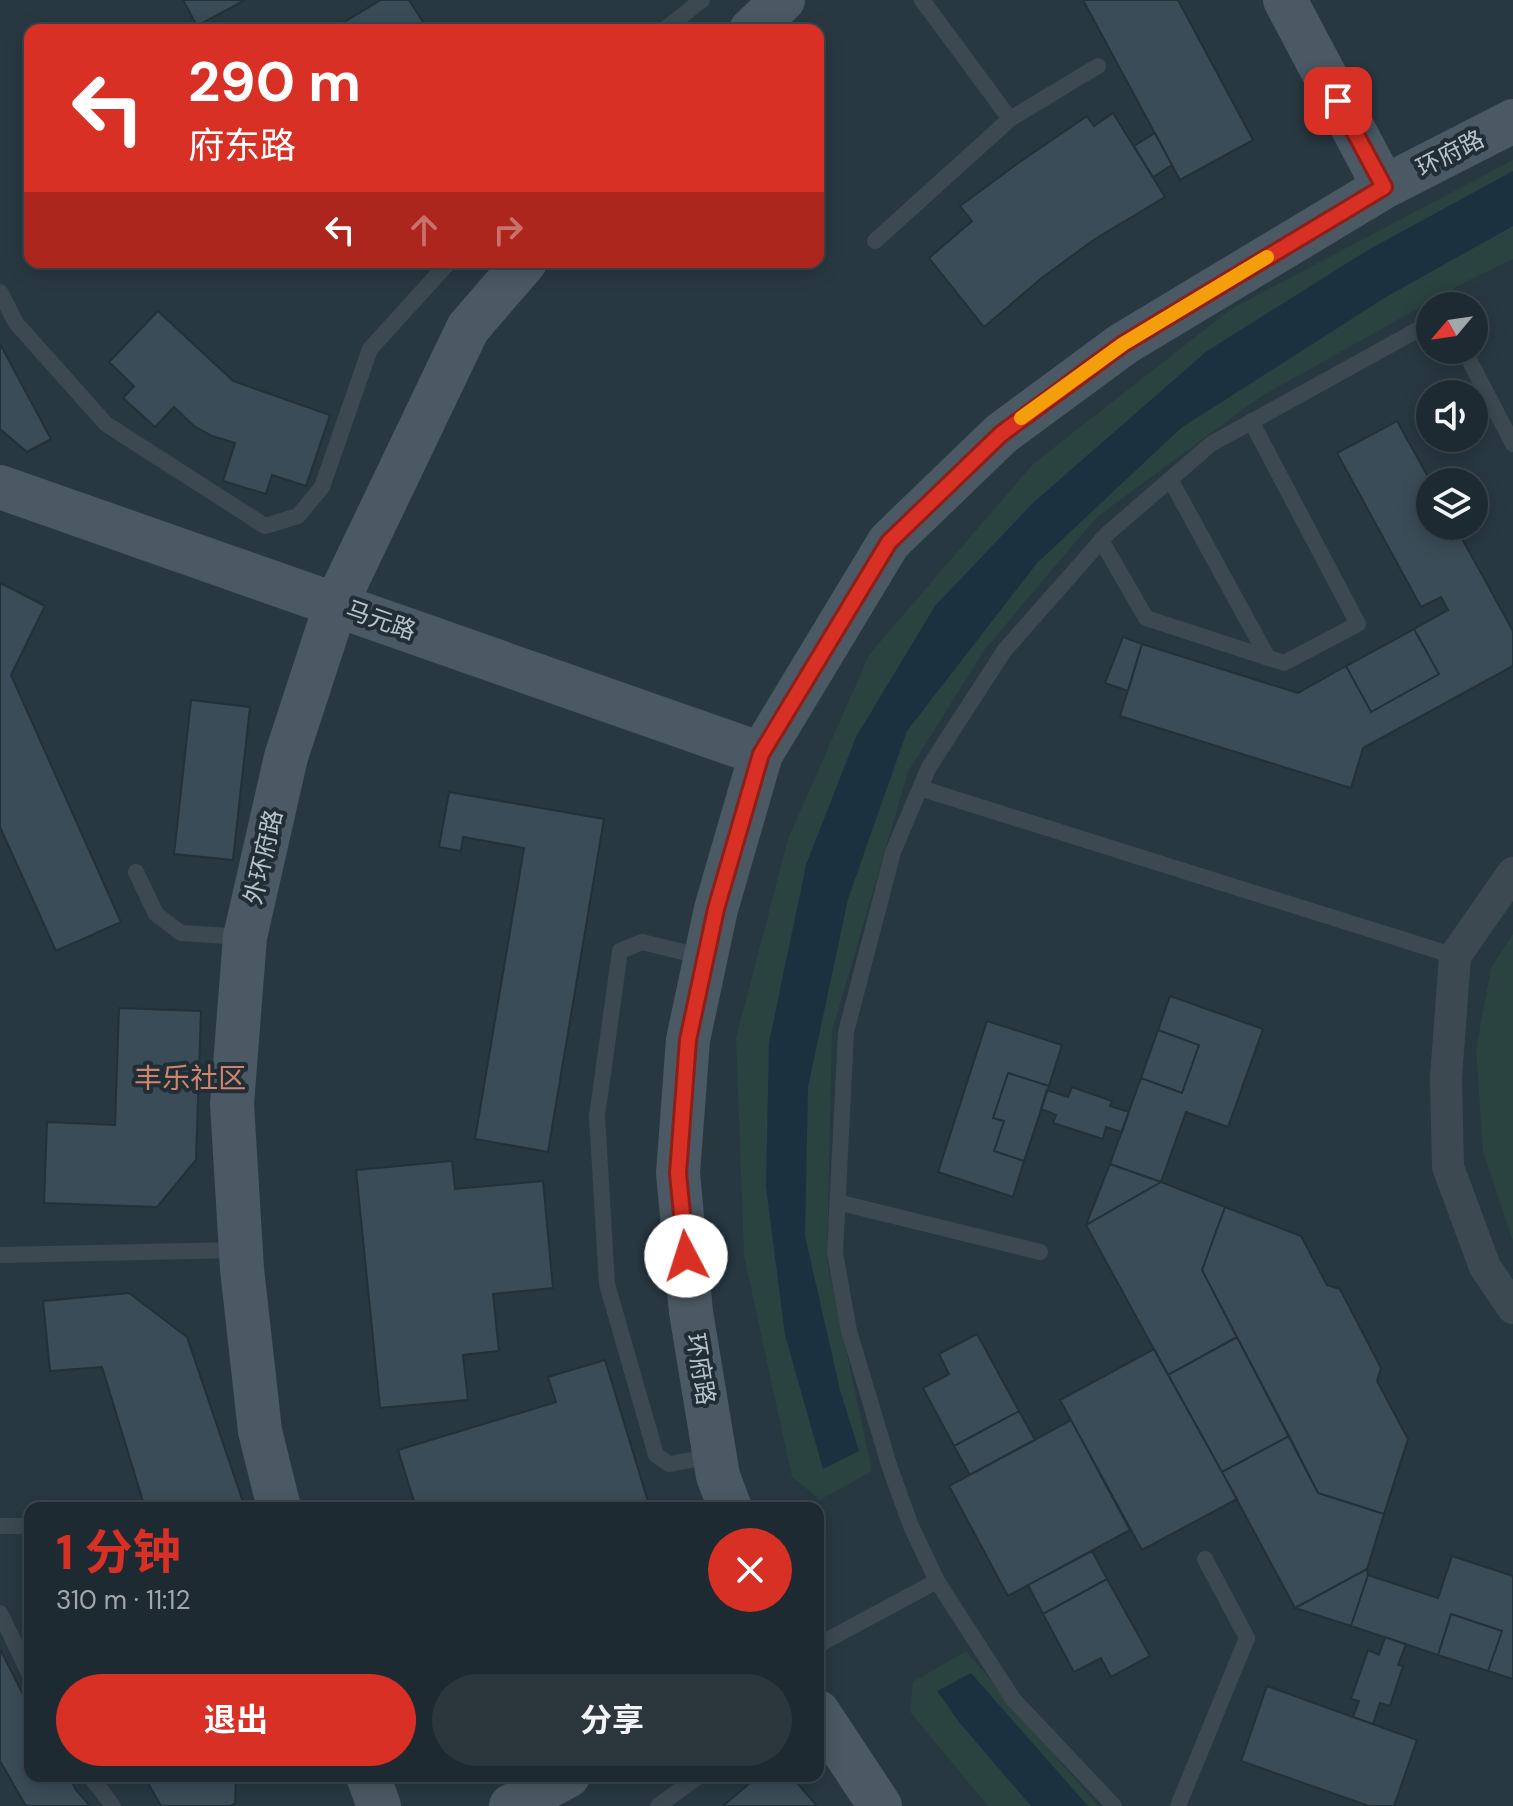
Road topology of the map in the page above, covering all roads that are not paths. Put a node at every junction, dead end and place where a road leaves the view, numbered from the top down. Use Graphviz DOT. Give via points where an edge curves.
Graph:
graph roads {
  1 [pos="702,0"];
  2 [pos="783,0"];
  3 [pos="922,0"];
  4 [pos="1285,0"];
  5 [pos="672,24"];
  6 [pos="757,24"];
  7 [pos="1098,66"];
  8 [pos="1010,119"];
  9 [pos="1513,121"];
  10 [pos="1384,187"];
  11 [pos="875,241"];
  12 [pos="444,268"];
  13 [pos="520,268"];
  14 [pos="0,292"];
  15 [pos="1416,331"];
  16 [pos="1471,364"];
  17 [pos="1251,421"];
  18 [pos="1513,444"];
  19 [pos="1170,479"];
  20 [pos="0,487"];
  21 [pos="1101,540"];
  22 [pos="336,604"];
  23 [pos="1268,658"];
  24 [pos="761,754"];
  25 [pos="920,788"];
  26 [pos="136,872"];
  27 [pos="1513,873"];
  28 [pos="245,937"];
  29 [pos="1455,956"];
  30 [pos="706,958"];
  31 [pos="837,1202"];
  32 [pos="240,1250"];
  33 [pos="1040,1252"];
  34 [pos="0,1255"];
  35 [pos="1513,1308"];
  36 [pos="715,1456"];
  37 [pos="278,1502"];
  38 [pos="728,1502"];
  39 [pos="0,1526"];
  40 [pos="24,1526"];
  41 [pos="1205,1559"];
  42 [pos="937,1581"];
  43 [pos="0,1613"];
  44 [pos="824,1642"];
  45 [pos="24,1663"];
  46 [pos="824,1721"];
  47 [pos="95,1782"];
  48 [pos="370,1782"];
  49 [pos="557,1782"];
  50 [pos="691,1782"];
  51 [pos="113,1806"];
  52 [pos="379,1806"];
  53 [pos="511,1806"];
  54 [pos="658,1806"];
  55 [pos="880,1806"];
  56 [pos="1114,1806"];
  57 [pos="1178,1806"];
  1 -- 5 [label="lane"];
  2 -- 6 [label="street"];
  3 -- 8 [label="lane"];
  4 -- 10 [label="street"];
  7 -- 8 [label="lane"];
  8 -- 11 [label="lane"];
  9 -- 10 [label="street, 环府路"];
  10 -- 24 [label="street, 环府路" via="1123,344 1001,434 889,542"];
  12 -- 14 [label="lane" via="370,349 322,487 298,516 265,526 106,424 16,323"];
  13 -- 22 [label="street, 外环府路" via="468,328"];
  15 -- 17 [label="lane"];
  16 -- 18 [label="lane"];
  17 -- 19 [label="lane" via="1211,444"];
  17 -- 23 [label="lane" via="1358,624 1284,663"];
  19 -- 21 [label="lane"];
  19 -- 23 [label="lane"];
  20 -- 22 [label="street, 马元路"];
  21 -- 23 [label="lane" via="1146,618"];
  21 -- 25 [label="lane" via="1004,651"];
  22 -- 24 [label="street, 马元路"];
  22 -- 28 [label="street, 外环府路" via="286,757"];
  24 -- 30 [label="street, 环府路"];
  25 -- 29 [label="lane"];
  25 -- 31 [label="lane" via="893,852 846,1032"];
  26 -- 28 [label="lane" via="156,914 181,933"];
  27 -- 29 [label="street"];
  28 -- 32 [label="street, 外环府路" via="232,1104"];
  29 -- 35 [label="street" via="1446,1078 1448,1167 1485,1267"];
  30 -- 36 [label="street, 环府路" via="688,1040 678,1173 691,1312"];
  30 -- 36 [label="lane" via="642,942 620,951 597,1116 607,1284 656,1455 669,1464"];
  31 -- 33 [label="lane"];
  31 -- 42 [label="lane" via="835,1253 849,1331 890,1468"];
  32 -- 34 [label="lane"];
  32 -- 37 [label="street, 外环府路" via="260,1431"];
  36 -- 38 [label="street, 环府路"];
  39 -- 40 [label="lane"];
  41 -- 57 [label="lane" via="1247,1638"];
  42 -- 44 [label="lane"];
  42 -- 56 [label="lane" via="1013,1699"];
  43 -- 45 [label="lane"];
  46 -- 55 [label="street"];
  47 -- 51 [label="lane"];
  48 -- 52 [label="street"];
  49 -- 53 [label="street"];
  50 -- 54 [label="lane"];
}
